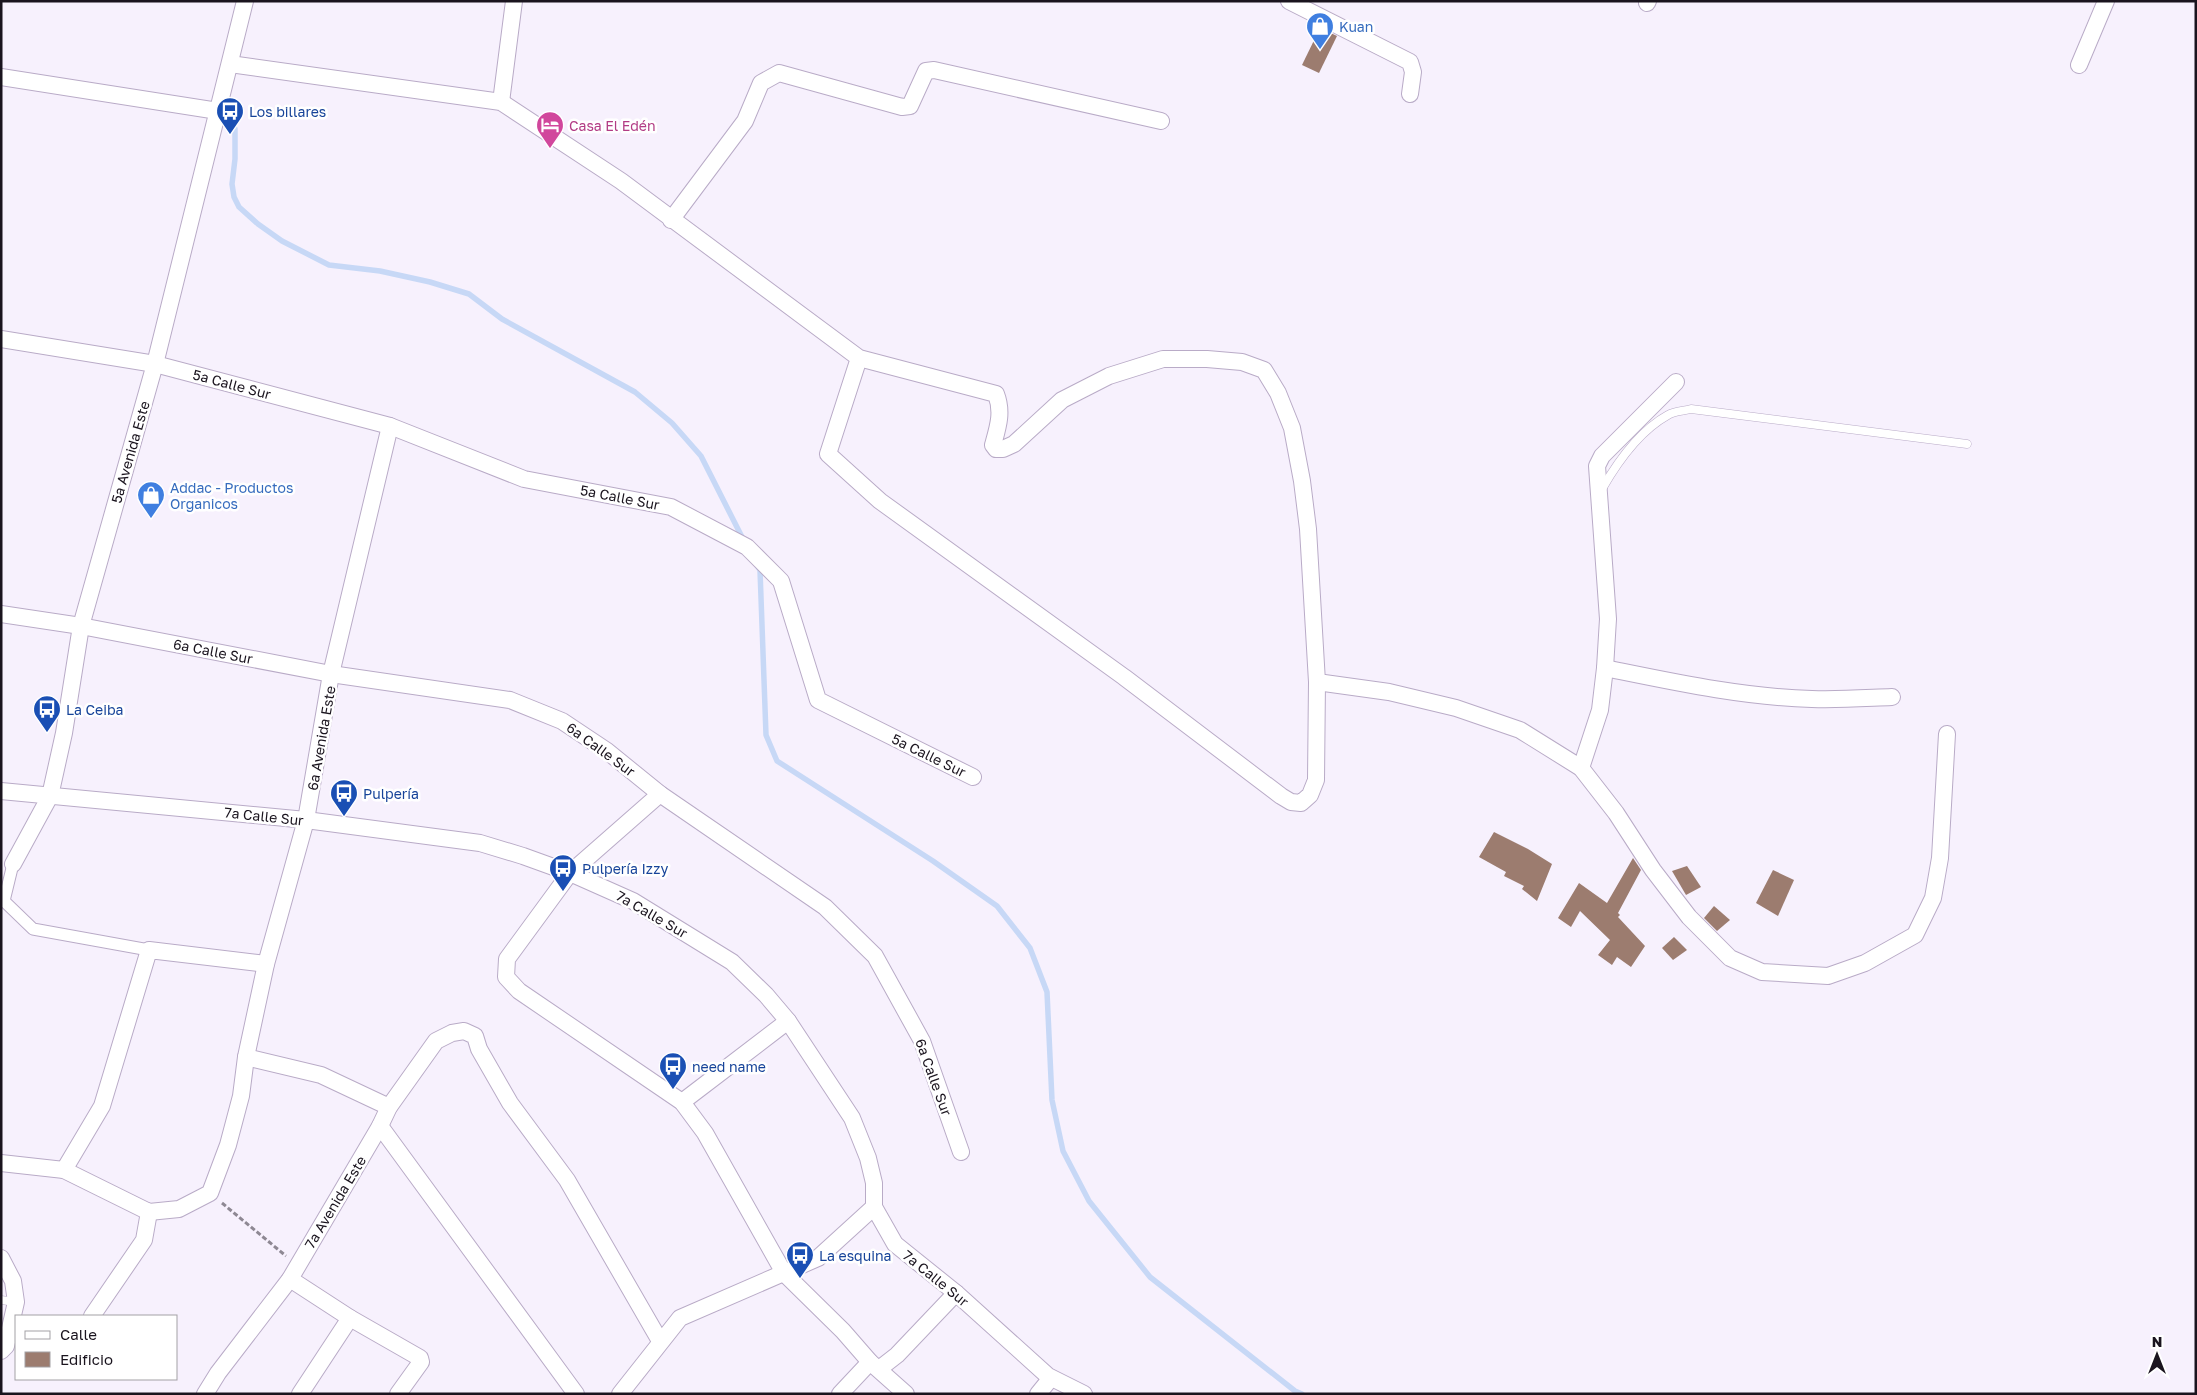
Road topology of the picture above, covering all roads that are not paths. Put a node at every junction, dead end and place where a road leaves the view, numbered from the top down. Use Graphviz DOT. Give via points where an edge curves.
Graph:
graph roads {
  1 [pos="245,1"];
  2 [pos="514,1"];
  3 [pos="1289,1"];
  4 [pos="2106,1"];
  5 [pos="230,64"];
  6 [pos="2079,65"];
  7 [pos="1,77"];
  8 [pos="1410,94"];
  9 [pos="501,102"];
  10 [pos="218,111"];
  11 [pos="1161,120"];
  12 [pos="671,220"];
  13 [pos="1,339"];
  14 [pos="859,358"];
  15 [pos="155,364"];
  16 [pos="1676,382"];
  17 [pos="390,426"];
  18 [pos="1967,444"];
  19 [pos="1598,495"];
  20 [pos="1,614"];
  21 [pos="81,626"];
  22 [pos="1605,668"];
  23 [pos="331,674"];
  24 [pos="1317,682"];
  25 [pos="1892,697"];
  26 [pos="1947,734"];
  27 [pos="1581,768"];
  28 [pos="973,777"];
  29 [pos="1,791"];
  30 [pos="660,794"];
  31 [pos="50,796"];
  32 [pos="306,820"];
  33 [pos="13,864"];
  34 [pos="570,874"];
  35 [pos="149,950"];
  36 [pos="266,964"];
  37 [pos="788,1021"];
  38 [pos="246,1057"];
  39 [pos="682,1102"];
  40 [pos="389,1107"];
  41 [pos="380,1126"];
  42 [pos="961,1152"];
  43 [pos="1,1163"];
  44 [pos="64,1170"];
  45 [pos="874,1207"];
  46 [pos="149,1212"];
  47 [pos="1,1258"];
  48 [pos="294,1272"];
  49 [pos="784,1273"];
  50 [pos="956,1293"];
  51 [pos="8,1301"];
  52 [pos="93,1315"];
  53 [pos="350,1318"];
  54 [pos="660,1341"];
  55 [pos="8,1348"];
  56 [pos="875,1366"];
  57 [pos="1051,1378"];
  58 [pos="204,1394"];
  59 [pos="300,1394"];
  60 [pos="398,1394"];
  61 [pos="576,1394"];
  62 [pos="620,1394"];
  63 [pos="840,1394"];
  64 [pos="906,1394"];
  65 [pos="1038,1394"];
  66 [pos="1084,1394"];
  1 -- 5 [label="street, 5a Avenida Este"];
  2 -- 9 [label="street"];
  3 -- 8 [label="street" via="1410,62 1413,72"];
  4 -- 6 [label="street"];
  5 -- 9 [label="street"];
  5 -- 10 [label="street, 5a Avenida Este"];
  7 -- 10 [label="street"];
  9 -- 12 [label="street" via="621,181"];
  10 -- 15 [label="street, 5a Avenida Este"];
  11 -- 12 [label="street" via="934,70 926,71 910,106 902,107 779,73 761,83 745,120"];
  12 -- 14 [label="street"];
  13 -- 15 [label="street, 5a Calle Sur"];
  14 -- 24 [label="street" via="996,394 1000,422 993,445 996,449 1014,444 1062,400 1109,376 1154,362 1242,362 1264,370 1278,393 1292,428 1302,481"];
  14 -- 24 [label="street" via="828,454 880,501 1291,802 1301,803 1310,795 1316,780"];
  15 -- 17 [label="street, 5a Calle Sur"];
  15 -- 21 [label="street, 5a Avenida Este"];
  16 -- 19 [label="street" via="1602,456 1596,472"];
  17 -- 23 [label="street, 6a Avenida Este"];
  17 -- 28 [label="street, 5a Calle Sur" via="524,479 671,507 747,547 781,580 818,700"];
  18 -- 19 [label="lane" via="1691,409 1669,414 1651,428 1620,458"];
  19 -- 22 [label="street" via="1608,619"];
  20 -- 21 [label="street, 6a Calle Sur"];
  21 -- 23 [label="street, 6a Calle Sur"];
  21 -- 31 [label="street, 5a Avenida Este"];
  22 -- 25 [label="street" via="1760,696 1814,700"];
  22 -- 27 [label="street" via="1600,710"];
  23 -- 30 [label="street, 6a Calle Sur" via="510,700 562,721 607,751"];
  23 -- 32 [label="street, 6a Avenida Este"];
  24 -- 27 [label="street" via="1389,692 1456,708 1520,730"];
  26 -- 27 [label="street" via="1940,858 1933,898 1923,922 1915,935 1865,963 1828,976 1762,972 1730,958 1689,916"];
  29 -- 31 [label="street, 7a Calle Sur"];
  30 -- 34 [label="street"];
  30 -- 42 [label="street, 6a Calle Sur" via="826,907 875,956 922,1041"];
  31 -- 32 [label="street, 7a Calle Sur"];
  31 -- 33 [label="street, 5a Avenida Este"];
  32 -- 34 [label="street, 7a Calle Sur" via="480,843"];
  32 -- 36 [label="street, 6a Avenida Este"];
  33 -- 35 [label="street" via="4,901 33,929"];
  34 -- 37 [label="street, 7a Calle Sur" via="633,901 732,962"];
  34 -- 39 [label="street" via="507,959 506,977 519,991"];
  35 -- 36 [label="street"];
  35 -- 44 [label="street" via="102,1106"];
  36 -- 38 [label="street, 6a Avenida Este"];
  37 -- 39 [label="street"];
  37 -- 45 [label="street, 7a Calle Sur" via="852,1118 870,1166"];
  38 -- 40 [label="street" via="321,1075"];
  38 -- 46 [label="street, 6a Avenida Este" via="241,1096 228,1145 210,1193 179,1209"];
  39 -- 49 [label="street" via="705,1133"];
  40 -- 41 [label="street, 7a Avenida Este"];
  40 -- 54 [label="street, 7a Avenida Este" via="436,1041 452,1032 464,1031 475,1036 510,1103 567,1180"];
  41 -- 48 [label="street, 7a Avenida Este"];
  41 -- 61 [label="street"];
  43 -- 44 [label="street"];
  44 -- 46 [label="street"];
  45 -- 49 [label="street" via="818,1258"];
  45 -- 50 [label="street, 7a Calle Sur" via="895,1244"];
  46 -- 52 [label="street" via="144,1240"];
  47 -- 51 [label="street" via="13,1281"];
  48 -- 53 [label="street"];
  48 -- 58 [label="street, 7a Avenida Este"];
  49 -- 54 [label="street" via="680,1318"];
  49 -- 56 [label="street"];
  50 -- 56 [label="street" via="897,1355"];
  50 -- 57 [label="street, 7a Calle Sur"];
  51 -- 55 [label="street"];
  53 -- 59 [label="street"];
  53 -- 60 [label="street" via="420,1358"];
  54 -- 62 [label="street"];
  56 -- 63 [label="street"];
  56 -- 64 [label="street"];
  57 -- 65 [label="street"];
  57 -- 66 [label="street, 7a Calle Sur"];
}
